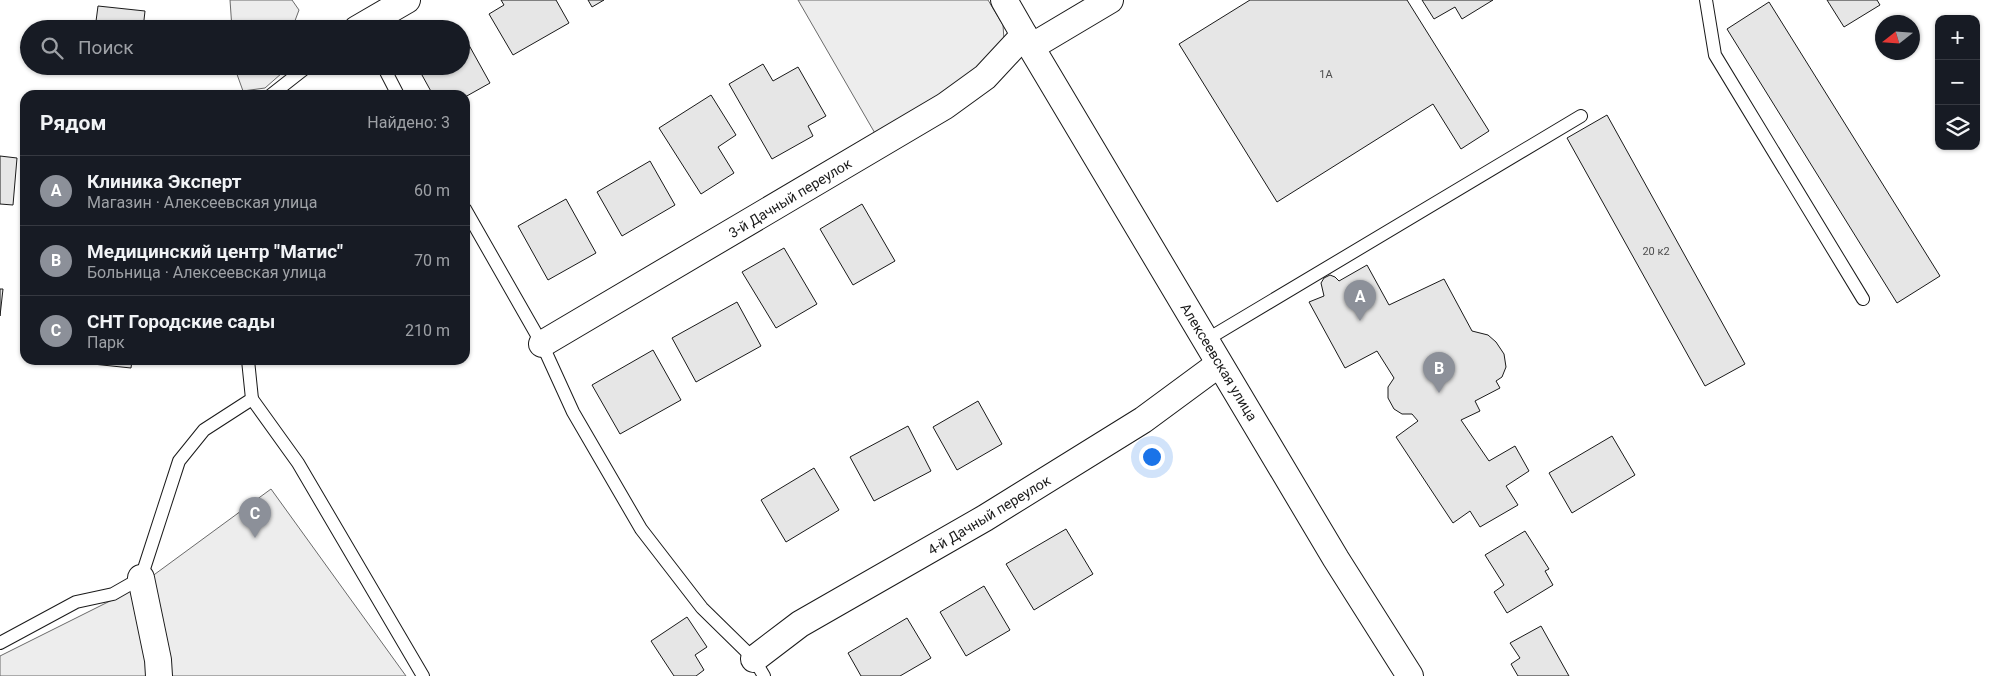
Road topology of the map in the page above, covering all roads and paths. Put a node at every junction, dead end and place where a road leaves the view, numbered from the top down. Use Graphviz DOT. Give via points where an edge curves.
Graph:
graph roads {
  1 [pos="407,0"];
  2 [pos="1004,0"];
  3 [pos="1110,0"];
  4 [pos="1706,0"];
  5 [pos="375,20"];
  6 [pos="1028,41"];
  7 [pos="297,75"];
  8 [pos="388,75"];
  9 [pos="277,90"];
  10 [pos="395,90"];
  11 [pos="1580,116"];
  12 [pos="470,218"];
  13 [pos="1863,299"];
  14 [pos="1206,340"];
  15 [pos="542,344"];
  16 [pos="1220,364"];
  17 [pos="249,365"];
  18 [pos="252,399"];
  19 [pos="141,578"];
  20 [pos="0,643"];
  21 [pos="759,668"];
  22 [pos="159,676"];
  23 [pos="423,676"];
  24 [pos="1410,676"];
  1 -- 5 [label="street"];
  2 -- 6 [label="street, Алексеевская улица"];
  3 -- 6 [label="street, 3-й Дачный переулок"];
  4 -- 13 [label="lane" via="1715,55"];
  6 -- 14 [label="street, Алексеевская улица"];
  6 -- 15 [label="street, 3-й Дачный переулок" via="945,106"];
  7 -- 9 [label="lane"];
  8 -- 10 [label="lane"];
  11 -- 14 [label="lane"];
  12 -- 15 [label="lane"];
  14 -- 16 [label="street, Алексеевская улица"];
  15 -- 21 [label="lane" via="574,412 641,530 702,608"];
  16 -- 21 [label="street, 4-й Дачный переулок" via="1143,420 985,518 800,624"];
  16 -- 24 [label="street, Алексеевская улица"];
  17 -- 18 [label="lane"];
  18 -- 19 [label="lane" via="204,430 179,461"];
  18 -- 23 [label="lane" via="298,463"];
  19 -- 20 [label="lane" via="113,594 76,602"];
  19 -- 22 [label="street"];
}
